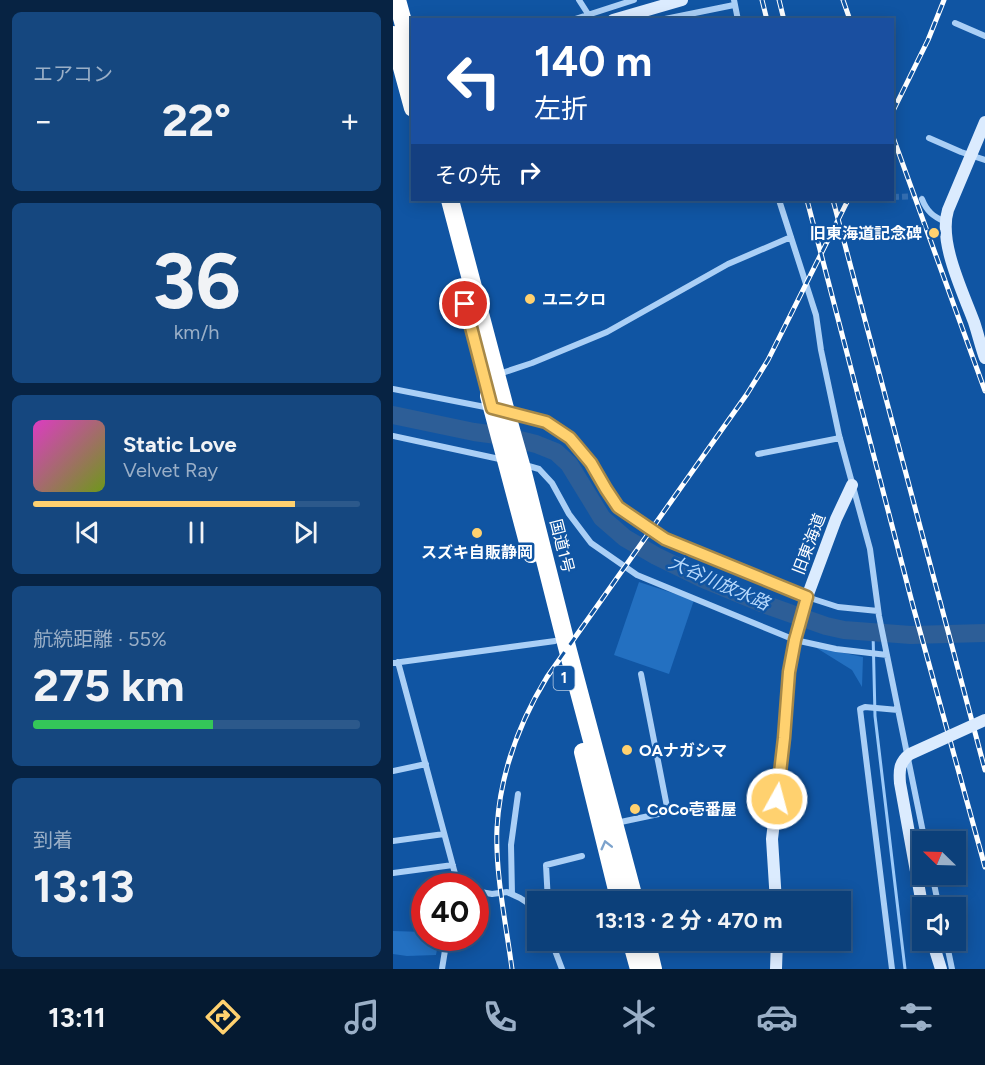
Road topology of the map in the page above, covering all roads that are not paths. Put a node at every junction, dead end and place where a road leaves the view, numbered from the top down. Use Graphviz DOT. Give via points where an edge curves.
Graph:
graph roads {
  1 [pos="397,0"];
  2 [pos="579,0"];
  3 [pos="634,0"];
  4 [pos="682,0"];
  5 [pos="734,2"];
  6 [pos="612,13"];
  7 [pos="588,14"];
  8 [pos="577,18"];
  9 [pos="668,18"];
  10 [pos="738,18"];
  11 [pos="955,23"];
  12 [pos="393,35"];
  13 [pos="985,36"];
  14 [pos="411,51"];
  15 [pos="404,81"];
  16 [pos="411,102"];
  17 [pos="985,122"];
  18 [pos="929,138"];
  19 [pos="971,156"];
  20 [pos="985,160"];
  21 [pos="922,199"];
  22 [pos="437,201"];
  23 [pos="450,201"];
  24 [pos="779,201"];
  25 [pos="945,222"];
  26 [pos="791,237"];
  27 [pos="981,330"];
  28 [pos="985,358"];
  29 [pos="496,375"];
  30 [pos="393,389"];
  31 [pos="500,414"];
  32 [pos="393,436"];
  33 [pos="840,438"];
  34 [pos="758,454"];
  35 [pos="513,460"];
  36 [pos="852,485"];
  37 [pos="807,597"];
  38 [pos="878,613"];
  39 [pos="795,640"];
  40 [pos="555,641"];
  41 [pos="886,653"];
  42 [pos="396,662"];
  43 [pos="641,674"];
  44 [pos="898,710"];
  45 [pos="985,720"];
  46 [pos="426,764"];
  47 [pos="393,771"];
  48 [pos="517,794"];
  49 [pos="614,823"];
  50 [pos="923,831"];
  51 [pos="444,834"];
  52 [pos="393,841"];
  53 [pos="582,856"];
  54 [pos="453,865"];
  55 [pos="393,873"];
  56 [pos="455,873"];
  57 [pos="547,891"];
  58 [pos="618,891"];
  59 [pos="620,891"];
  60 [pos="776,891"];
  61 [pos="489,893"];
  62 [pos="512,894"];
  63 [pos="921,897"];
  64 [pos="527,903"];
  65 [pos="445,951"];
  66 [pos="555,951"];
  67 [pos="634,951"];
  68 [pos="649,951"];
  69 [pos="777,951"];
  70 [pos="935,951"];
  71 [pos="948,951"];
  72 [pos="442,969"];
  73 [pos="562,969"];
  74 [pos="639,969"];
  75 [pos="653,969"];
  76 [pos="776,969"];
  77 [pos="892,969"];
  78 [pos="941,969"];
  79 [pos="952,969"];
  1 -- 14 [label="highway"];
  2 -- 7 [label="street"];
  3 -- 6 [label="street"];
  4 -- 6 [label="street, bridge"];
  5 -- 9 [label="street"];
  5 -- 10 [label="street"];
  6 -- 7 [label="street"];
  7 -- 8 [label="street"];
  11 -- 13 [label="street"];
  12 -- 15 [label="highway"];
  15 -- 16 [label="highway"];
  17 -- 19 [label="street"];
  18 -- 19 [label="street"];
  19 -- 20 [label="street"];
  19 -- 25 [label="street"];
  21 -- 25 [label="street" via="927,211"];
  22 -- 31 [label="highway, 国道1号 / 1"];
  23 -- 29 [label="highway, 国道1号 / 1"];
  24 -- 26 [label="street"];
  25 -- 27 [label="street" via="950,256"];
  26 -- 29 [label="street" via="728,264 607,332"];
  26 -- 33 [label="street" via="816,315"];
  27 -- 28 [label="street"];
  29 -- 31 [label="highway, 国道1号 / 1"];
  30 -- 31 [label="street"];
  31 -- 35 [label="highway, 国道1号 / 1"];
  31 -- 37 [label="street" via="546,422 570,438 618,507 665,539"];
  32 -- 35 [label="street"];
  33 -- 34 [label="street"];
  33 -- 36 [label="street"];
  35 -- 39 [label="street" via="539,468 591,543 637,575"];
  35 -- 40 [label="highway, 国道1号 / 1"];
  35 -- 49 [label="highway, 国道1号 / 1"];
  36 -- 37 [label="street, 旧東海道" via="835,519"];
  36 -- 38 [label="street" via="870,549"];
  37 -- 38 [label="street"];
  37 -- 39 [label="street, 旧東海道"];
  38 -- 41 [label="street"];
  39 -- 41 [label="street" via="836,649"];
  39 -- 60 [label="street, 旧東海道" via="772,839"];
  40 -- 42 [label="street"];
  58 -- 40 [label="highway, 国道1号 / 1, one-way"];
  41 -- 44 [label="street"];
  42 -- 46 [label="street"];
  43 -- 49 [label="street" via="668,812"];
  44 -- 50 [label="street"];
  44 -- 77 [label="street" via="859,709"];
  45 -- 63 [label="street, bridge" via="910,754 900,765"];
  46 -- 47 [label="street"];
  46 -- 51 [label="street"];
  48 -- 62 [label="street" via="511,845"];
  49 -- 59 [label="highway, 国道1号 / 1"];
  51 -- 52 [label="street"];
  51 -- 54 [label="street"];
  53 -- 57 [label="street" via="546,865"];
  54 -- 55 [label="street"];
  54 -- 56 [label="street"];
  61 -- 62 [label="street"];
  62 -- 64 [label="street"];
  65 -- 72 [label="street"];
  66 -- 73 [label="street"];
  67 -- 74 [label="highway"];
  68 -- 75 [label="highway"];
  69 -- 76 [label="street"];
  70 -- 78 [label="street"];
  71 -- 79 [label="street"];
}
